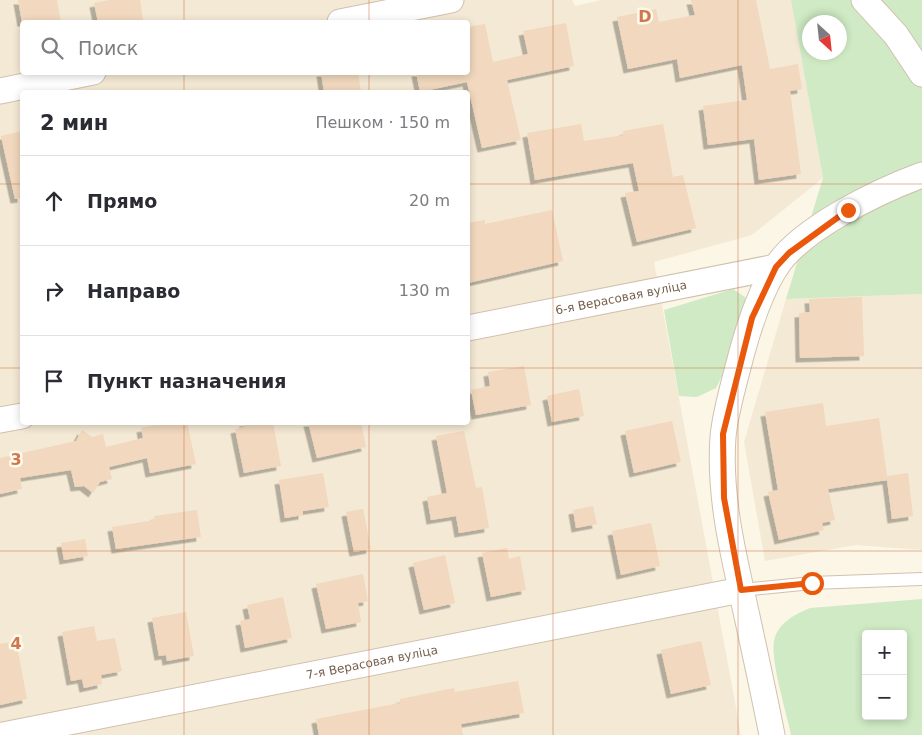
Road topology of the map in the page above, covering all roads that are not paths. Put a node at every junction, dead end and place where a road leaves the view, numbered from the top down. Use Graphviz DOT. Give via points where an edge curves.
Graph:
graph roads {
  1 [pos="450,0"];
  2 [pos="864,0"];
  3 [pos="350,20"];
  4 [pos="922,74"];
  5 [pos="79,75"];
  6 [pos="0,92"];
  7 [pos="922,176"];
  8 [pos="776,267"];
  9 [pos="470,328"];
  10 [pos="20,416"];
  11 [pos="0,420"];
  12 [pos="922,579"];
  13 [pos="741,590"];
  14 [pos="3,735"];
  15 [pos="772,735"];
  1 -- 3 [label="street"];
  2 -- 4 [label="street" via="896,35"];
  5 -- 6 [label="street"];
  7 -- 8 [label="street" via="879,193 848,210 804,240"];
  8 -- 9 [label="street, 6-я Верасовая вуліца"];
  8 -- 13 [label="street" via="752,318 723,434 724,498"];
  10 -- 11 [label="street"];
  12 -- 13 [label="lane" via="847,581"];
  13 -- 14 [label="street, 7-я Верасовая вуліца"];
  13 -- 15 [label="street"];
}
